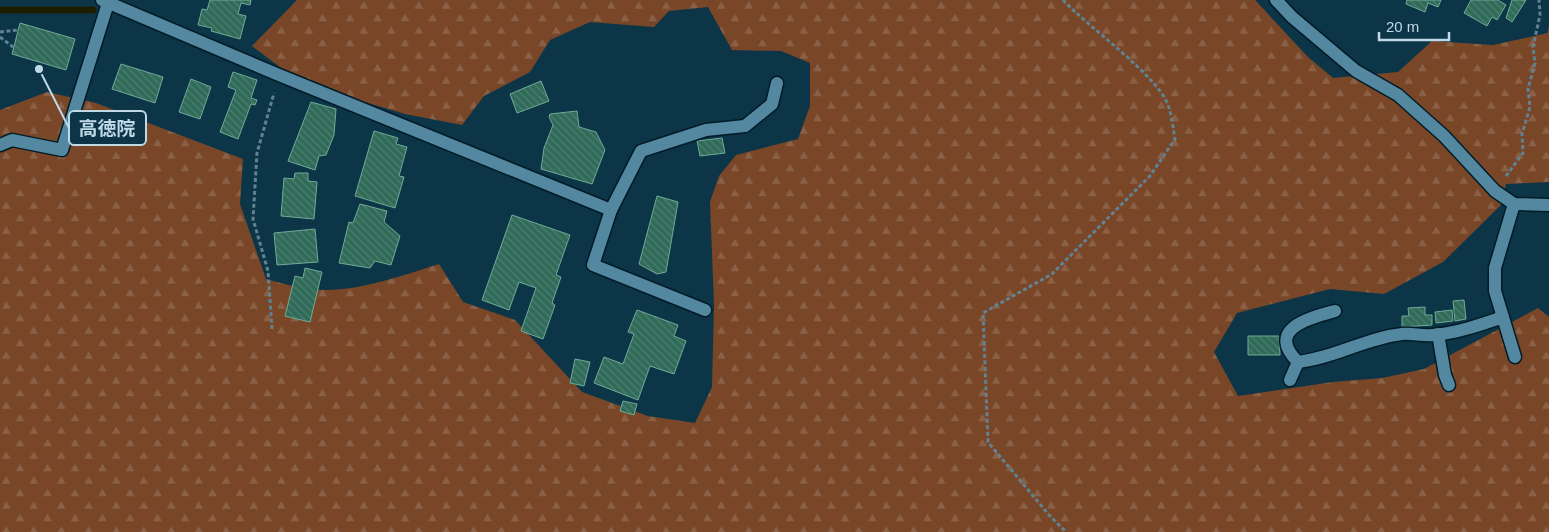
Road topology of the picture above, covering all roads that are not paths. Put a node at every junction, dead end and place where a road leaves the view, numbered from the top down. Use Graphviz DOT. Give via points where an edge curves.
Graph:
graph roads {
  1 [pos="1276,0"];
  2 [pos="106,1"];
  3 [pos="777,82"];
  4 [pos="0,145"];
  5 [pos="1514,204"];
  6 [pos="1549,205"];
  7 [pos="611,210"];
  8 [pos="705,310"];
  9 [pos="1335,311"];
  10 [pos="1503,317"];
  11 [pos="1438,334"];
  12 [pos="1515,357"];
  13 [pos="1298,362"];
  14 [pos="1290,380"];
  15 [pos="1449,385"];
  1 -- 5 [label="street" via="1356,71 1398,95 1444,136 1495,191"];
  2 -- 4 [label="street" via="62,150 12,140"];
  2 -- 7 [label="street"];
  3 -- 7 [label="street" via="772,104 745,126 706,130 641,151"];
  5 -- 6 [label="street"];
  5 -- 10 [label="street" via="1495,268 1495,291"];
  7 -- 8 [label="street" via="593,265"];
  9 -- 13 [label="street" via="1299,322 1290,330 1287,340 1291,355"];
  10 -- 11 [label="street" via="1476,327"];
  10 -- 12 [label="street"];
  11 -- 13 [label="street" via="1402,334"];
  11 -- 15 [label="street"];
  13 -- 14 [label="street"];
}
